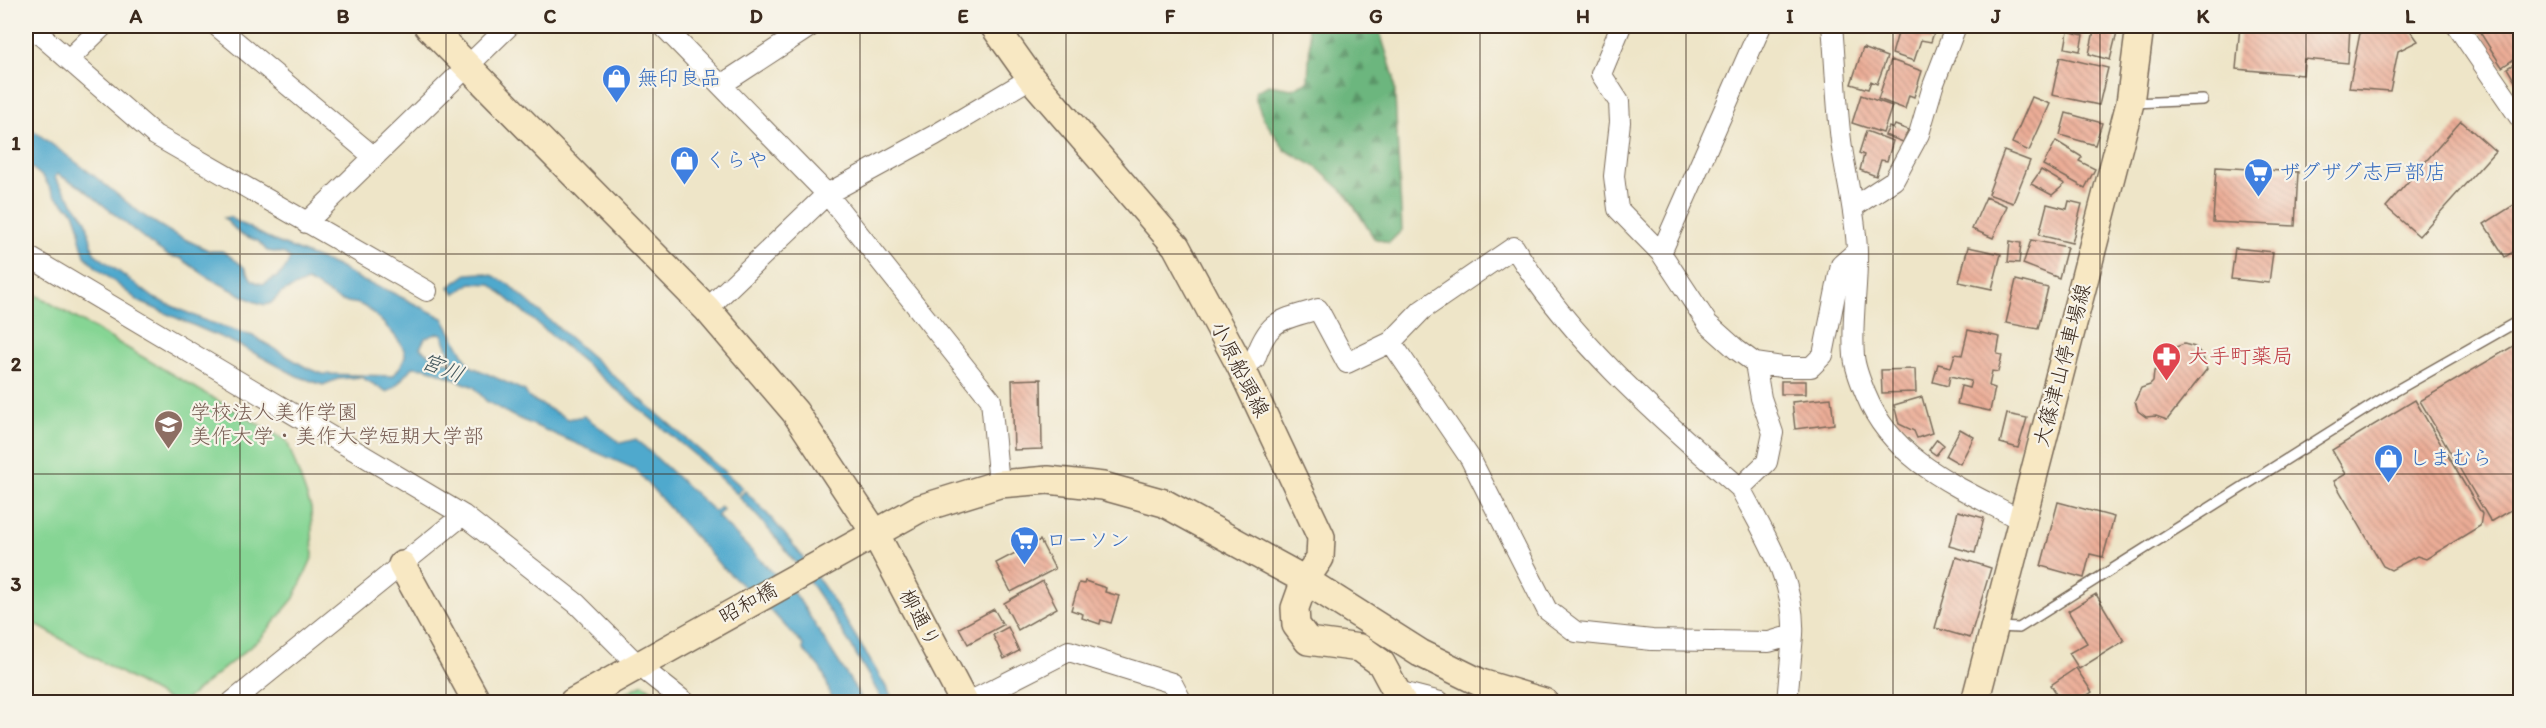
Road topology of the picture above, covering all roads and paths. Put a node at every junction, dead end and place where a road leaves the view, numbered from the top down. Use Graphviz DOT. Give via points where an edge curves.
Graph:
graph roads {
  1 [pos="30,26"];
  2 [pos="103,26"];
  3 [pos="217,26"];
  4 [pos="428,26"];
  5 [pos="509,26"];
  6 [pos="663,26"];
  7 [pos="811,26"];
  8 [pos="994,26"];
  9 [pos="1621,26"];
  10 [pos="1761,26"];
  11 [pos="1832,26"];
  12 [pos="1956,26"];
  13 [pos="2140,26"];
  14 [pos="2457,26"];
  15 [pos="69,59"];
  16 [pos="467,65"];
  17 [pos="1031,78"];
  18 [pos="721,85"];
  19 [pos="2203,100"];
  20 [pos="2130,103"];
  21 [pos="2520,118"];
  22 [pos="374,157"];
  23 [pos="827,194"];
  24 [pos="1853,207"];
  25 [pos="306,223"];
  26 [pos="1857,251"];
  27 [pos="1661,254"];
  28 [pos="26,255"];
  29 [pos="427,291"];
  30 [pos="707,309"];
  31 [pos="2520,320"];
  32 [pos="1391,342"];
  33 [pos="1755,363"];
  34 [pos="1241,367"];
  35 [pos="999,484"];
  36 [pos="1740,488"];
  37 [pos="463,515"];
  38 [pos="2021,520"];
  39 [pos="875,533"];
  40 [pos="402,565"];
  41 [pos="1305,580"];
  42 [pos="1993,627"];
  43 [pos="1792,644"];
  44 [pos="644,661"];
  45 [pos="1400,697"];
  46 [pos="232,702"];
  47 [pos="477,702"];
  48 [pos="573,702"];
  49 [pos="685,702"];
  50 [pos="964,702"];
  51 [pos="969,702"];
  52 [pos="1182,702"];
  53 [pos="1440,702"];
  54 [pos="1544,702"];
  55 [pos="1787,702"];
  56 [pos="1975,702"];
  1 -- 15 [label="street"];
  2 -- 15 [label="street"];
  3 -- 22 [label="street"];
  4 -- 16 [label="street, 柳通り"];
  5 -- 16 [label="street"];
  6 -- 18 [label="street"];
  7 -- 18 [label="street"];
  8 -- 17 [label="street, 小原船頭線"];
  9 -- 27 [label="street" via="1601,74 1619,102 1614,176 1618,209"];
  10 -- 27 [label="street"];
  11 -- 24 [label="street" via="1836,103"];
  12 -- 24 [label="street" via="1919,134 1894,180"];
  13 -- 20 [label="street, 大篠津山停車場線"];
  14 -- 21 [label="street"];
  15 -- 25 [label="street" via="154,135"];
  16 -- 22 [label="street"];
  16 -- 30 [label="street, 柳通り"];
  17 -- 23 [label="street"];
  17 -- 34 [label="street, 小原船頭線" via="1176,246"];
  18 -- 23 [label="street"];
  19 -- 20 [label="lane"];
  20 -- 38 [label="street, 大篠津山停車場線"];
  22 -- 25 [label="street"];
  23 -- 30 [label="street"];
  23 -- 35 [label="street" via="991,400"];
  24 -- 26 [label="street"];
  25 -- 29 [label="street"];
  26 -- 33 [label="street" via="1841,265 1823,355 1811,367"];
  26 -- 38 [label="street" via="1854,357 1875,417 1900,447 1931,471"];
  27 -- 33 [label="street" via="1708,324"];
  28 -- 37 [label="street"];
  30 -- 39 [label="street, 柳通り" via="795,412"];
  31 -- 42 [label="lane" via="2390,394 2019,628"];
  32 -- 34 [label="street" via="1347,363 1318,309 1274,323 1254,359"];
  32 -- 36 [label="street" via="1422,310 1514,247 1534,281 1623,381"];
  32 -- 43 [label="street" via="1470,458 1547,610 1576,632 1652,640"];
  33 -- 36 [label="street" via="1773,433 1767,462"];
  34 -- 41 [label="street, 小原船頭線" via="1321,537 1320,558"];
  35 -- 39 [label="street, 昭和橋" via="919,509"];
  35 -- 41 [label="street, 昭和橋" via="1048,480 1103,486 1164,503"];
  36 -- 43 [label="street" via="1791,598"];
  37 -- 40 [label="street"];
  37 -- 44 [label="street"];
  38 -- 42 [label="street, 大篠津山停車場線"];
  39 -- 44 [label="street, 昭和橋"];
  39 -- 50 [label="street, 柳通り"];
  40 -- 46 [label="street"];
  40 -- 47 [label="street"];
  41 -- 45 [label="street, 小原船頭線" via="1295,608 1296,625 1308,641 1360,648 1381,663"];
  41 -- 54 [label="street, 昭和橋" via="1420,653 1481,682"];
  42 -- 56 [label="street, 大篠津山停車場線"];
  43 -- 55 [label="street"];
  44 -- 48 [label="street, 昭和橋"];
  44 -- 49 [label="street"];
  45 -- 53 [label="street"];
  51 -- 52 [label="street" via="1069,651 1172,683"];
}
